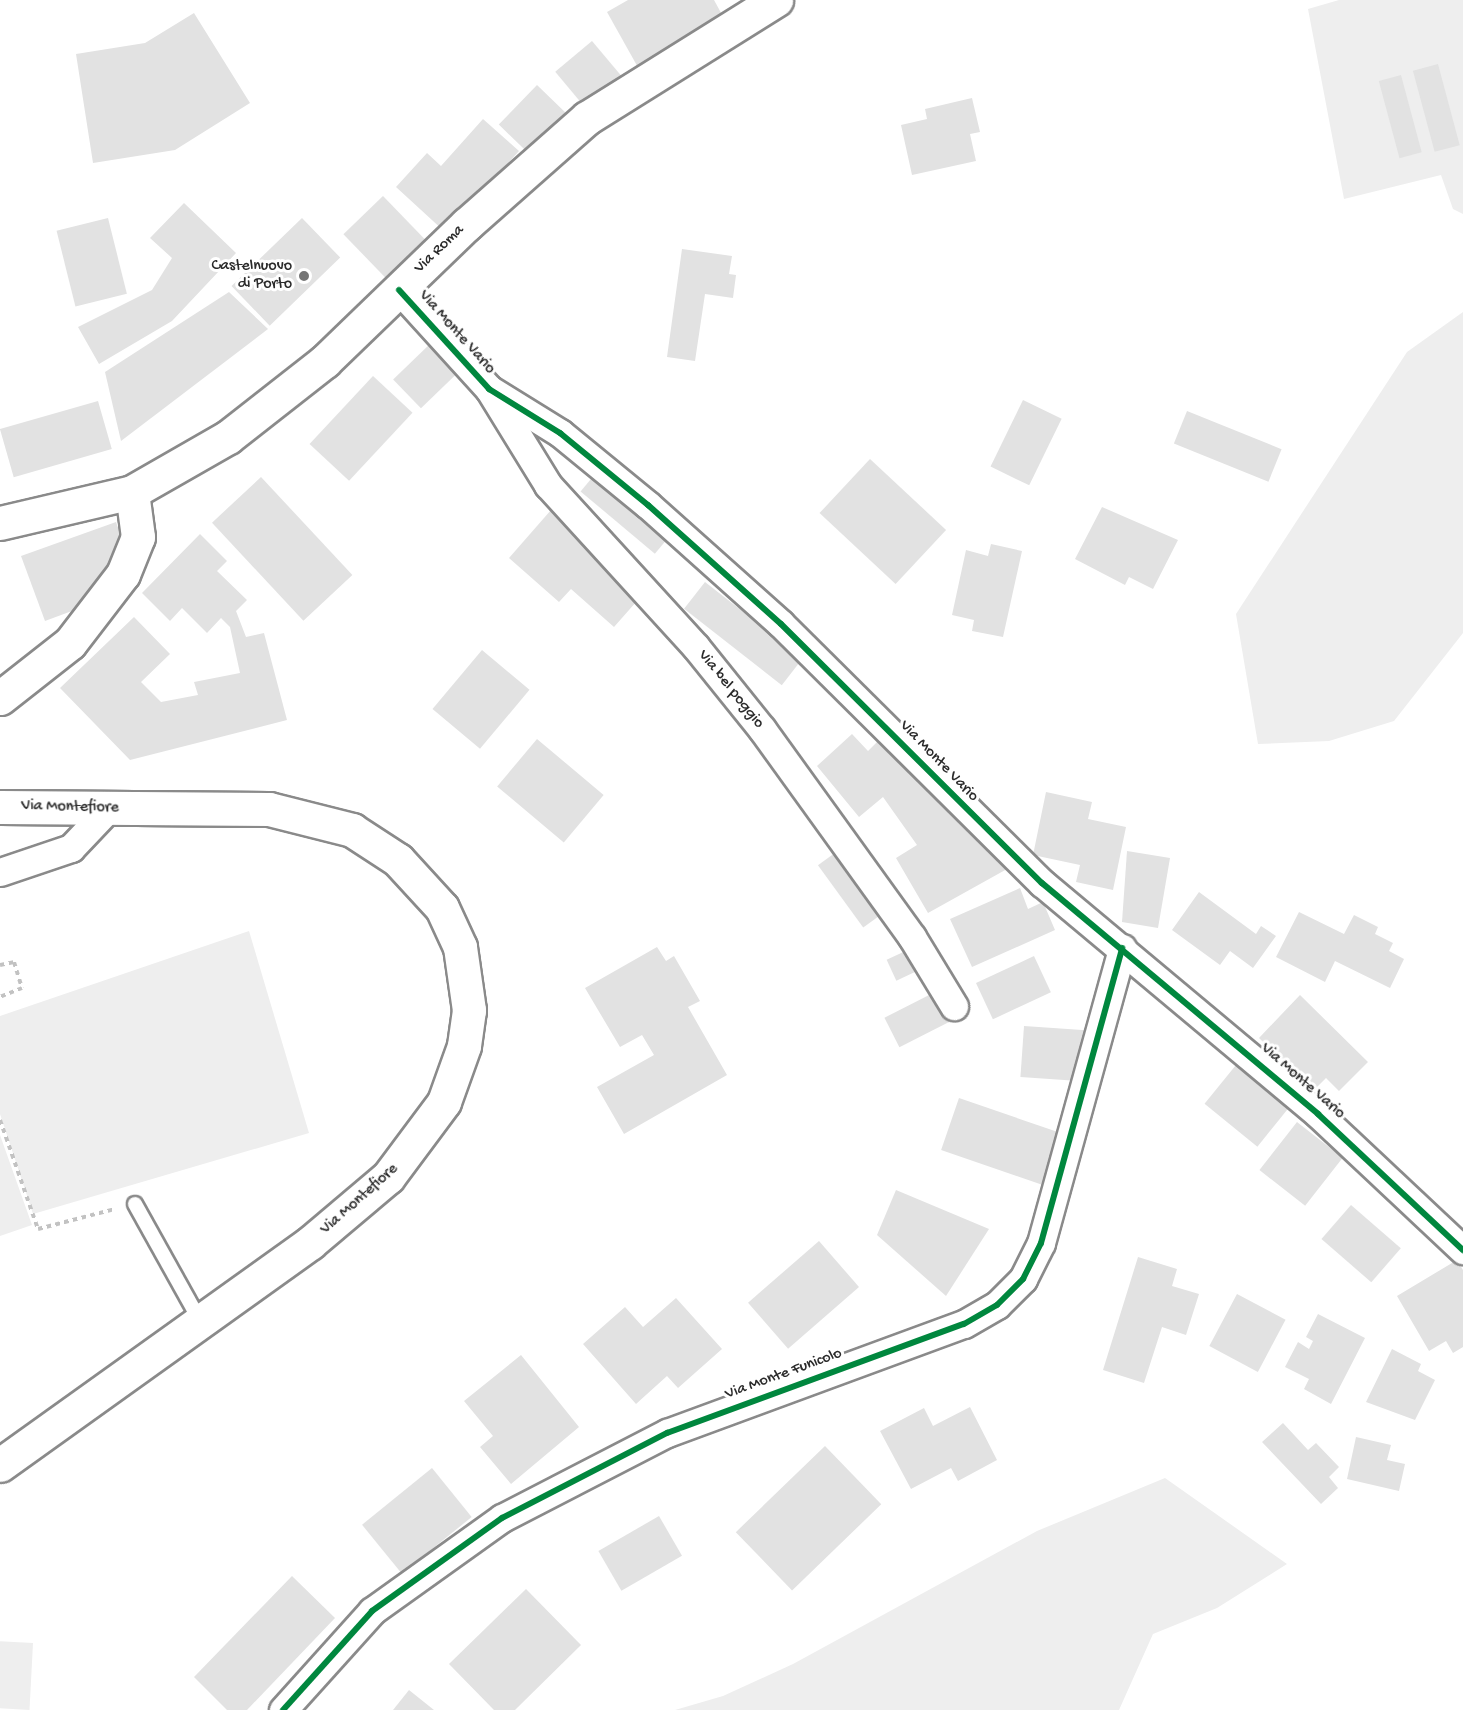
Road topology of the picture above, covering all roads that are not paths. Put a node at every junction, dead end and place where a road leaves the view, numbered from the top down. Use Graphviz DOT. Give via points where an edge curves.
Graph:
graph roads {
  1 [pos="776,0"];
  2 [pos="399,290"];
  3 [pos="489,389"];
  4 [pos="132,492"];
  5 [pos="0,523"];
  6 [pos="0,698"];
  7 [pos="0,807"];
  8 [pos="107,810"];
  9 [pos="0,872"];
  10 [pos="1122,948"];
  11 [pos="954,1006"];
  12 [pos="135,1204"];
  13 [pos="1463,1250"];
  14 [pos="200,1321"];
  15 [pos="0,1466"];
  16 [pos="283,1710"];
  1 -- 2 [label="main road, Via Roma" via="587,118"];
  2 -- 3 [label="street, Via Monte Vario"];
  2 -- 4 [label="main road, Via Roma" via="261,413"];
  3 -- 10 [label="street, Via Monte Vario" via="560,433 681,535 781,624 1042,883"];
  3 -- 11 [label="street, Via bel poggio" via="540,476 696,647 762,729 908,931"];
  4 -- 5 [label="main road, Via Roma"];
  4 -- 6 [label="main road" via="138,537 123,574 70,643"];
  7 -- 8 [label="main road, Via Montefiore"];
  8 -- 9 [label="street" via="71,848"];
  8 -- 14 [label="main road, Via Montefiore" via="269,809 352,830 398,860 429,888 453,929 468,984 469,1021 457,1071 418,1143 354,1209"];
  10 -- 13 [label="street, Via Monte Vario" via="1318,1114"];
  10 -- 16 [label="street, Via Monte Funicolo" via="1051,1214 1033,1264 1004,1299 964,1324 667,1433 502,1518 372,1611"];
  12 -- 14 [label="lane"];
  14 -- 15 [label="main road, Via Montefiore"];
}
